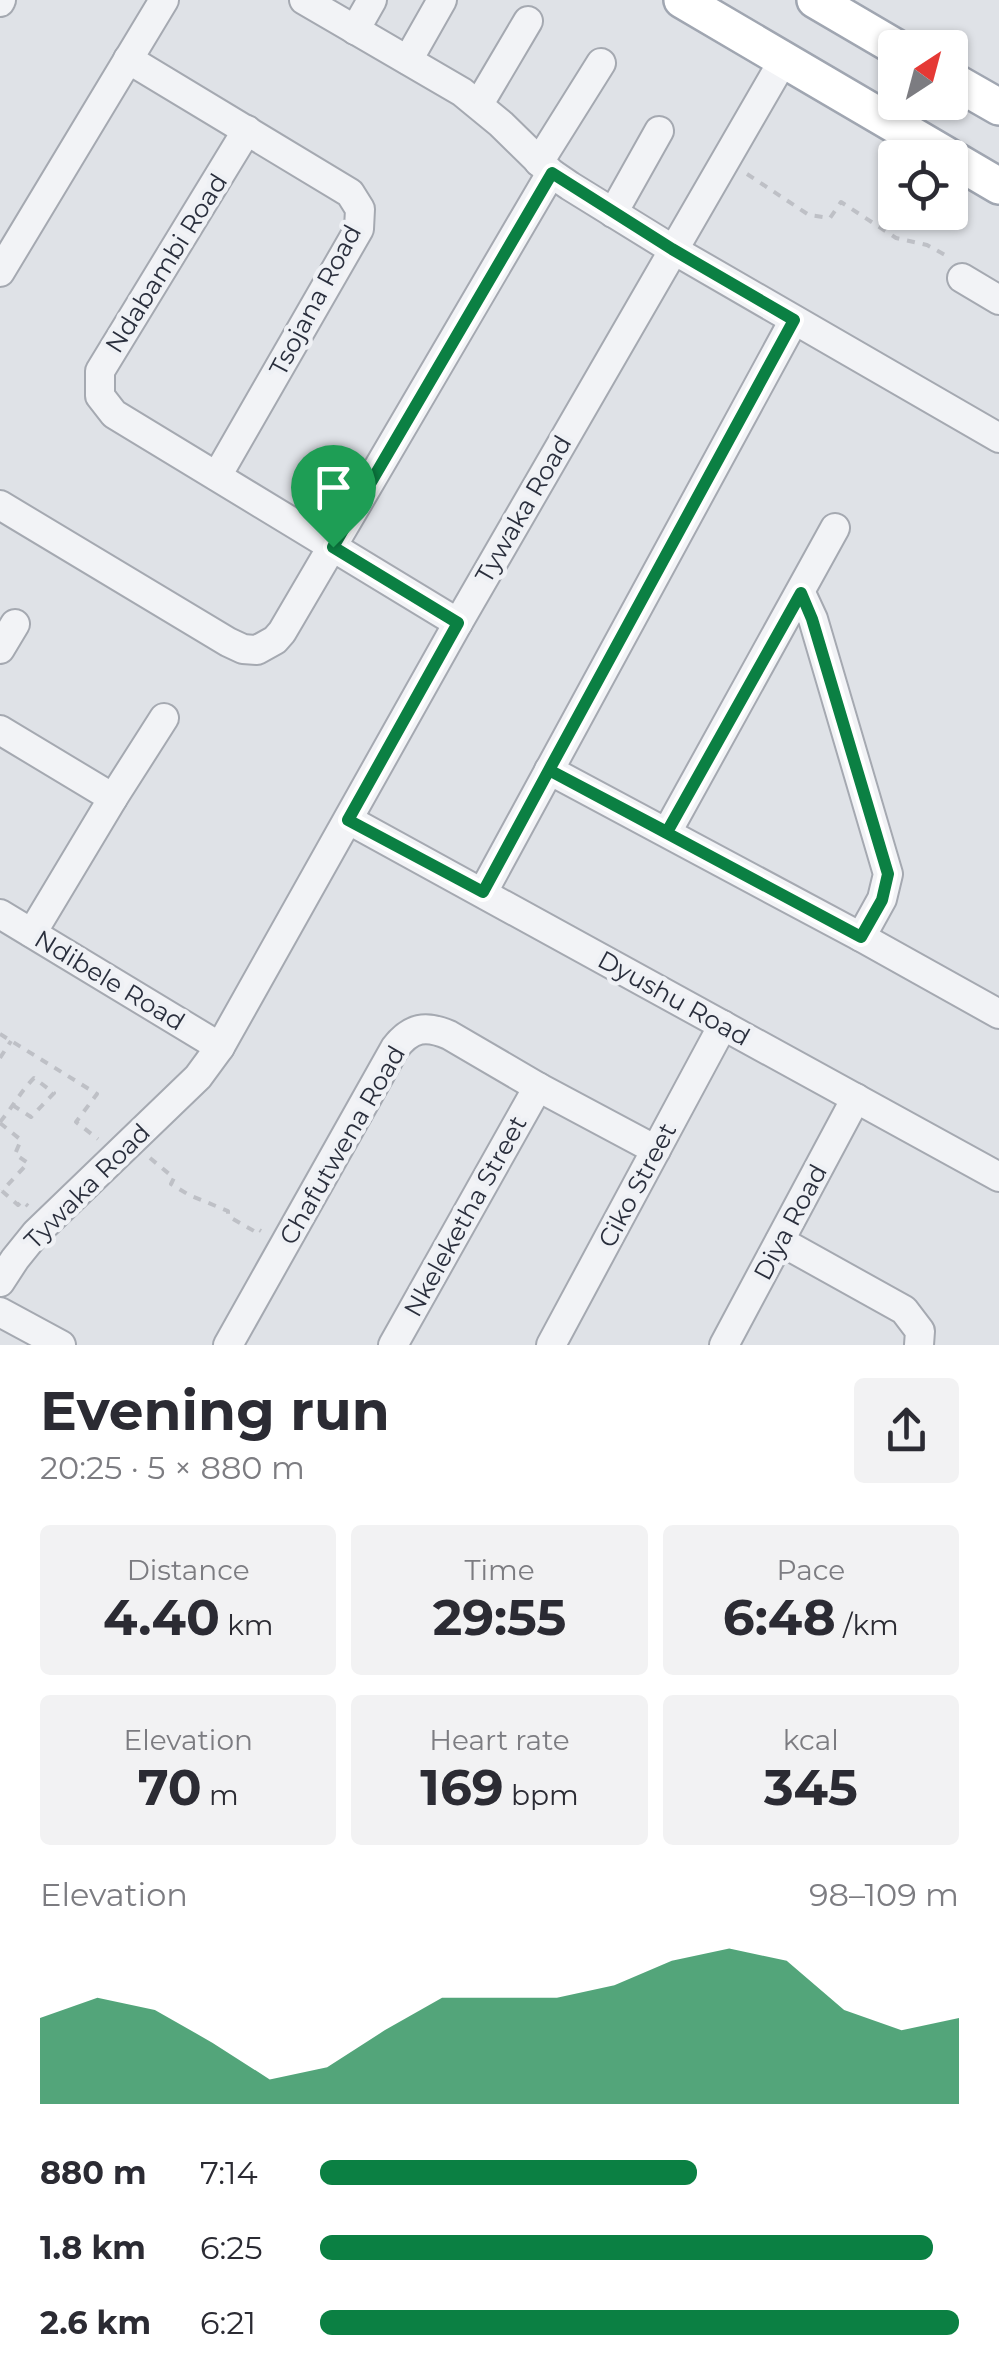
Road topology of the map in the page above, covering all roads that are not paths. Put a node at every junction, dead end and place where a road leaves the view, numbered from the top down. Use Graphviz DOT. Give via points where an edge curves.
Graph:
graph roads {
  1 [pos="164,0"];
  2 [pos="304,0"];
  3 [pos="372,0"];
  4 [pos="442,0"];
  5 [pos="682,0"];
  6 [pos="816,0"];
  7 [pos="528,21"];
  8 [pos="356,30"];
  9 [pos="878,37"];
  10 [pos="128,59"];
  11 [pos="784,59"];
  12 [pos="408,60"];
  13 [pos="601,63"];
  14 [pos="968,89"];
  15 [pos="479,104"];
  16 [pos="999,107"];
  17 [pos="248,130"];
  18 [pos="659,131"];
  19 [pos="545,168"];
  20 [pos="999,186"];
  21 [pos="613,213"];
  22 [pos="672,249"];
  23 [pos="0,272"];
  24 [pos="962,278"];
  25 [pos="999,300"];
  26 [pos="794,320"];
  27 [pos="999,438"];
  28 [pos="217,476"];
  29 [pos="0,506"];
  30 [pos="835,528"];
  31 [pos="333,547"];
  32 [pos="801,593"];
  33 [pos="458,623"];
  34 [pos="16,624"];
  35 [pos="0,650"];
  36 [pos="164,718"];
  37 [pos="0,730"];
  38 [pos="549,770"];
  39 [pos="113,798"];
  40 [pos="348,820"];
  41 [pos="667,832"];
  42 [pos="483,892"];
  43 [pos="0,914"];
  44 [pos="32,933"];
  45 [pos="861,937"];
  46 [pos="999,1014"];
  47 [pos="723,1025"];
  48 [pos="220,1047"];
  49 [pos="538,1086"];
  50 [pos="856,1098"];
  51 [pos="656,1150"];
  52 [pos="999,1177"];
  53 [pos="780,1240"];
  54 [pos="0,1282"];
  55 [pos="0,1312"];
  56 [pos="61,1345"];
  57 [pos="228,1345"];
  58 [pos="393,1345"];
  59 [pos="550,1345"];
  60 [pos="724,1345"];
  61 [pos="919,1345"];
  1 -- 10 [label="street"];
  2 -- 8 [label="street"];
  3 -- 8 [label="street"];
  4 -- 12 [label="street"];
  5 -- 11 [label="main road"];
  6 -- 9 [label="main road"];
  7 -- 15 [label="street"];
  8 -- 12 [label="street"];
  10 -- 17 [label="street, Tsojana Road"];
  10 -- 23 [label="street"];
  11 -- 20 [label="main road"];
  11 -- 22 [label="street, Tywaka Road"];
  12 -- 15 [label="street"];
  13 -- 19 [label="street"];
  14 -- 16 [label="main road"];
  15 -- 19 [label="street"];
  17 -- 28 [label="street, Tsojana Road" via="350,192 360,208 359,229"];
  17 -- 28 [label="street, Ndabambi Road" via="100,371 100,396 114,414"];
  18 -- 21 [label="street"];
  19 -- 21 [label="street"];
  19 -- 31 [label="street"];
  21 -- 22 [label="street"];
  22 -- 26 [label="street"];
  22 -- 33 [label="street, Tywaka Road"];
  24 -- 25 [label="street"];
  26 -- 27 [label="street"];
  26 -- 38 [label="street"];
  28 -- 31 [label="street, Ndabambi Road"];
  29 -- 31 [label="street" via="243,649 275,640"];
  30 -- 32 [label="street"];
  31 -- 33 [label="street, Ndabambi Road"];
  32 -- 41 [label="street"];
  32 -- 45 [label="street" via="888,874"];
  33 -- 40 [label="street, Tywaka Road"];
  34 -- 35 [label="street"];
  36 -- 39 [label="street"];
  37 -- 39 [label="street"];
  38 -- 41 [label="street"];
  38 -- 42 [label="street"];
  39 -- 44 [label="street"];
  40 -- 42 [label="street, Dyushu Road"];
  40 -- 48 [label="street, Tywaka Road"];
  41 -- 45 [label="street"];
  42 -- 47 [label="street, Dyushu Road"];
  43 -- 44 [label="street, Ndibele Road"];
  44 -- 48 [label="street, Ndibele Road"];
  45 -- 46 [label="street"];
  47 -- 50 [label="street, Dyushu Road"];
  47 -- 51 [label="street, Ciko Street"];
  48 -- 54 [label="street, Tywaka Road" via="198,1077 46,1224"];
  49 -- 51 [label="street, Chafutwena Road"];
  49 -- 57 [label="street, Chafutwena Road" via="450,1035 411,1031 395,1048"];
  49 -- 58 [label="street, Nkeleketha Street"];
  50 -- 52 [label="street, Dyushu Road"];
  50 -- 53 [label="street, Diya Road"];
  51 -- 59 [label="street, Ciko Street"];
  53 -- 60 [label="street, Diya Road"];
  53 -- 61 [label="street" via="904,1310 920,1331"];
  55 -- 56 [label="street"];
}
